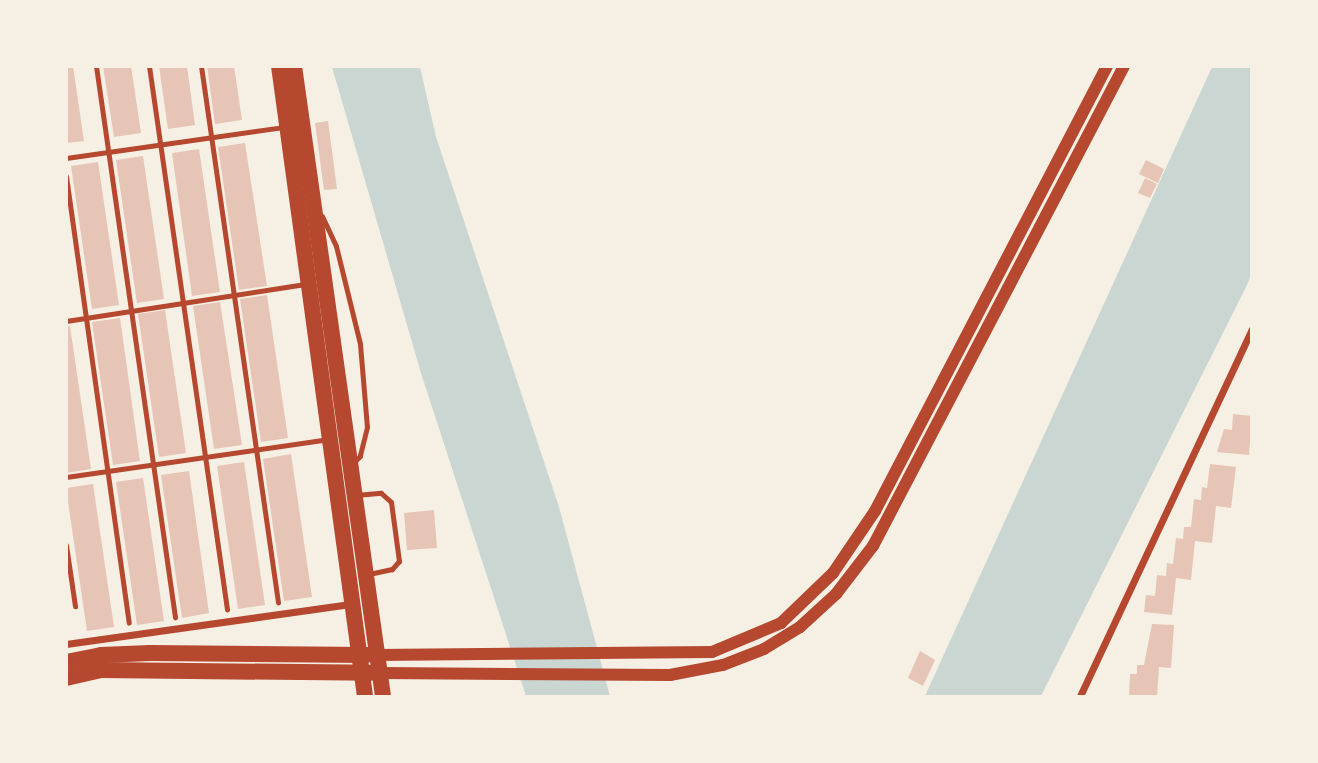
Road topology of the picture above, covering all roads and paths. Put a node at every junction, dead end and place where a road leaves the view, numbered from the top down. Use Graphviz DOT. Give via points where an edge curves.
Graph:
graph roads {
  1 [pos="96,66"];
  2 [pos="149,66"];
  3 [pos="201,66"];
  4 [pos="279,66"];
  5 [pos="294,66"];
  6 [pos="1107,66"];
  7 [pos="1124,66"];
  8 [pos="287,127"];
  9 [pos="211,137"];
  10 [pos="160,145"];
  11 [pos="108,152"];
  12 [pos="66,158"];
  13 [pos="66,176"];
  14 [pos="312,194"];
  15 [pos="308,284"];
  16 [pos="233,295"];
  17 [pos="182,303"];
  18 [pos="131,311"];
  19 [pos="86,317"];
  20 [pos="66,321"];
  21 [pos="1251,329"];
  22 [pos="328,439"];
  23 [pos="256,451"];
  24 [pos="204,458"];
  25 [pos="351,464"];
  26 [pos="153,465"];
  27 [pos="108,471"];
  28 [pos="66,477"];
  29 [pos="355,495"];
  30 [pos="66,545"];
  31 [pos="365,574"];
  32 [pos="278,602"];
  33 [pos="350,604"];
  34 [pos="75,606"];
  35 [pos="227,609"];
  36 [pos="175,617"];
  37 [pos="129,623"];
  38 [pos="66,644"];
  39 [pos="359,655"];
  40 [pos="376,655"];
  41 [pos="66,662"];
  42 [pos="362,673"];
  43 [pos="380,673"];
  44 [pos="66,678"];
  45 [pos="365,696"];
  46 [pos="383,696"];
  47 [pos="1080,696"];
  1 -- 11 [label="lane"];
  2 -- 10 [label="lane"];
  3 -- 9 [label="lane"];
  4 -- 8 [label="main road"];
  5 -- 14 [label="main road"];
  6 -- 40 [label="street" via="875,511 833,573 781,623 712,652"];
  7 -- 43 [label="street" via="873,547 835,594 800,626 764,649 723,665 670,675"];
  8 -- 9 [label="lane"];
  8 -- 15 [label="main road"];
  9 -- 10 [label="lane"];
  9 -- 16 [label="lane"];
  10 -- 11 [label="lane"];
  10 -- 17 [label="lane"];
  11 -- 12 [label="lane"];
  11 -- 18 [label="lane"];
  13 -- 19 [label="lane"];
  14 -- 25 [label="main road"];
  14 -- 25 [label="lane" via="336,246 360,344 367,427 360,456"];
  15 -- 16 [label="lane"];
  15 -- 22 [label="main road"];
  16 -- 17 [label="lane"];
  16 -- 23 [label="lane"];
  17 -- 18 [label="lane"];
  17 -- 24 [label="lane"];
  18 -- 19 [label="lane"];
  18 -- 26 [label="lane"];
  19 -- 20 [label="lane"];
  19 -- 27 [label="lane"];
  21 -- 47 [label="street"];
  22 -- 23 [label="lane"];
  22 -- 33 [label="main road"];
  23 -- 24 [label="lane"];
  23 -- 32 [label="lane"];
  24 -- 26 [label="lane"];
  24 -- 35 [label="lane"];
  25 -- 29 [label="main road"];
  26 -- 27 [label="lane"];
  26 -- 36 [label="lane"];
  27 -- 28 [label="lane"];
  27 -- 37 [label="lane"];
  29 -- 31 [label="main road"];
  29 -- 31 [label="lane" via="381,493 391,502 399,561 392,569"];
  30 -- 34 [label="lane"];
  31 -- 40 [label="main road"];
  33 -- 38 [label="street"];
  33 -- 39 [label="main road"];
  39 -- 40 [label="main road"];
  39 -- 41 [label="main road" via="101,654"];
  39 -- 42 [label="main road"];
  40 -- 43 [label="main road"];
  42 -- 43 [label="main road"];
  42 -- 44 [label="main road" via="100,670"];
  42 -- 45 [label="main road"];
  43 -- 46 [label="main road"];
}
